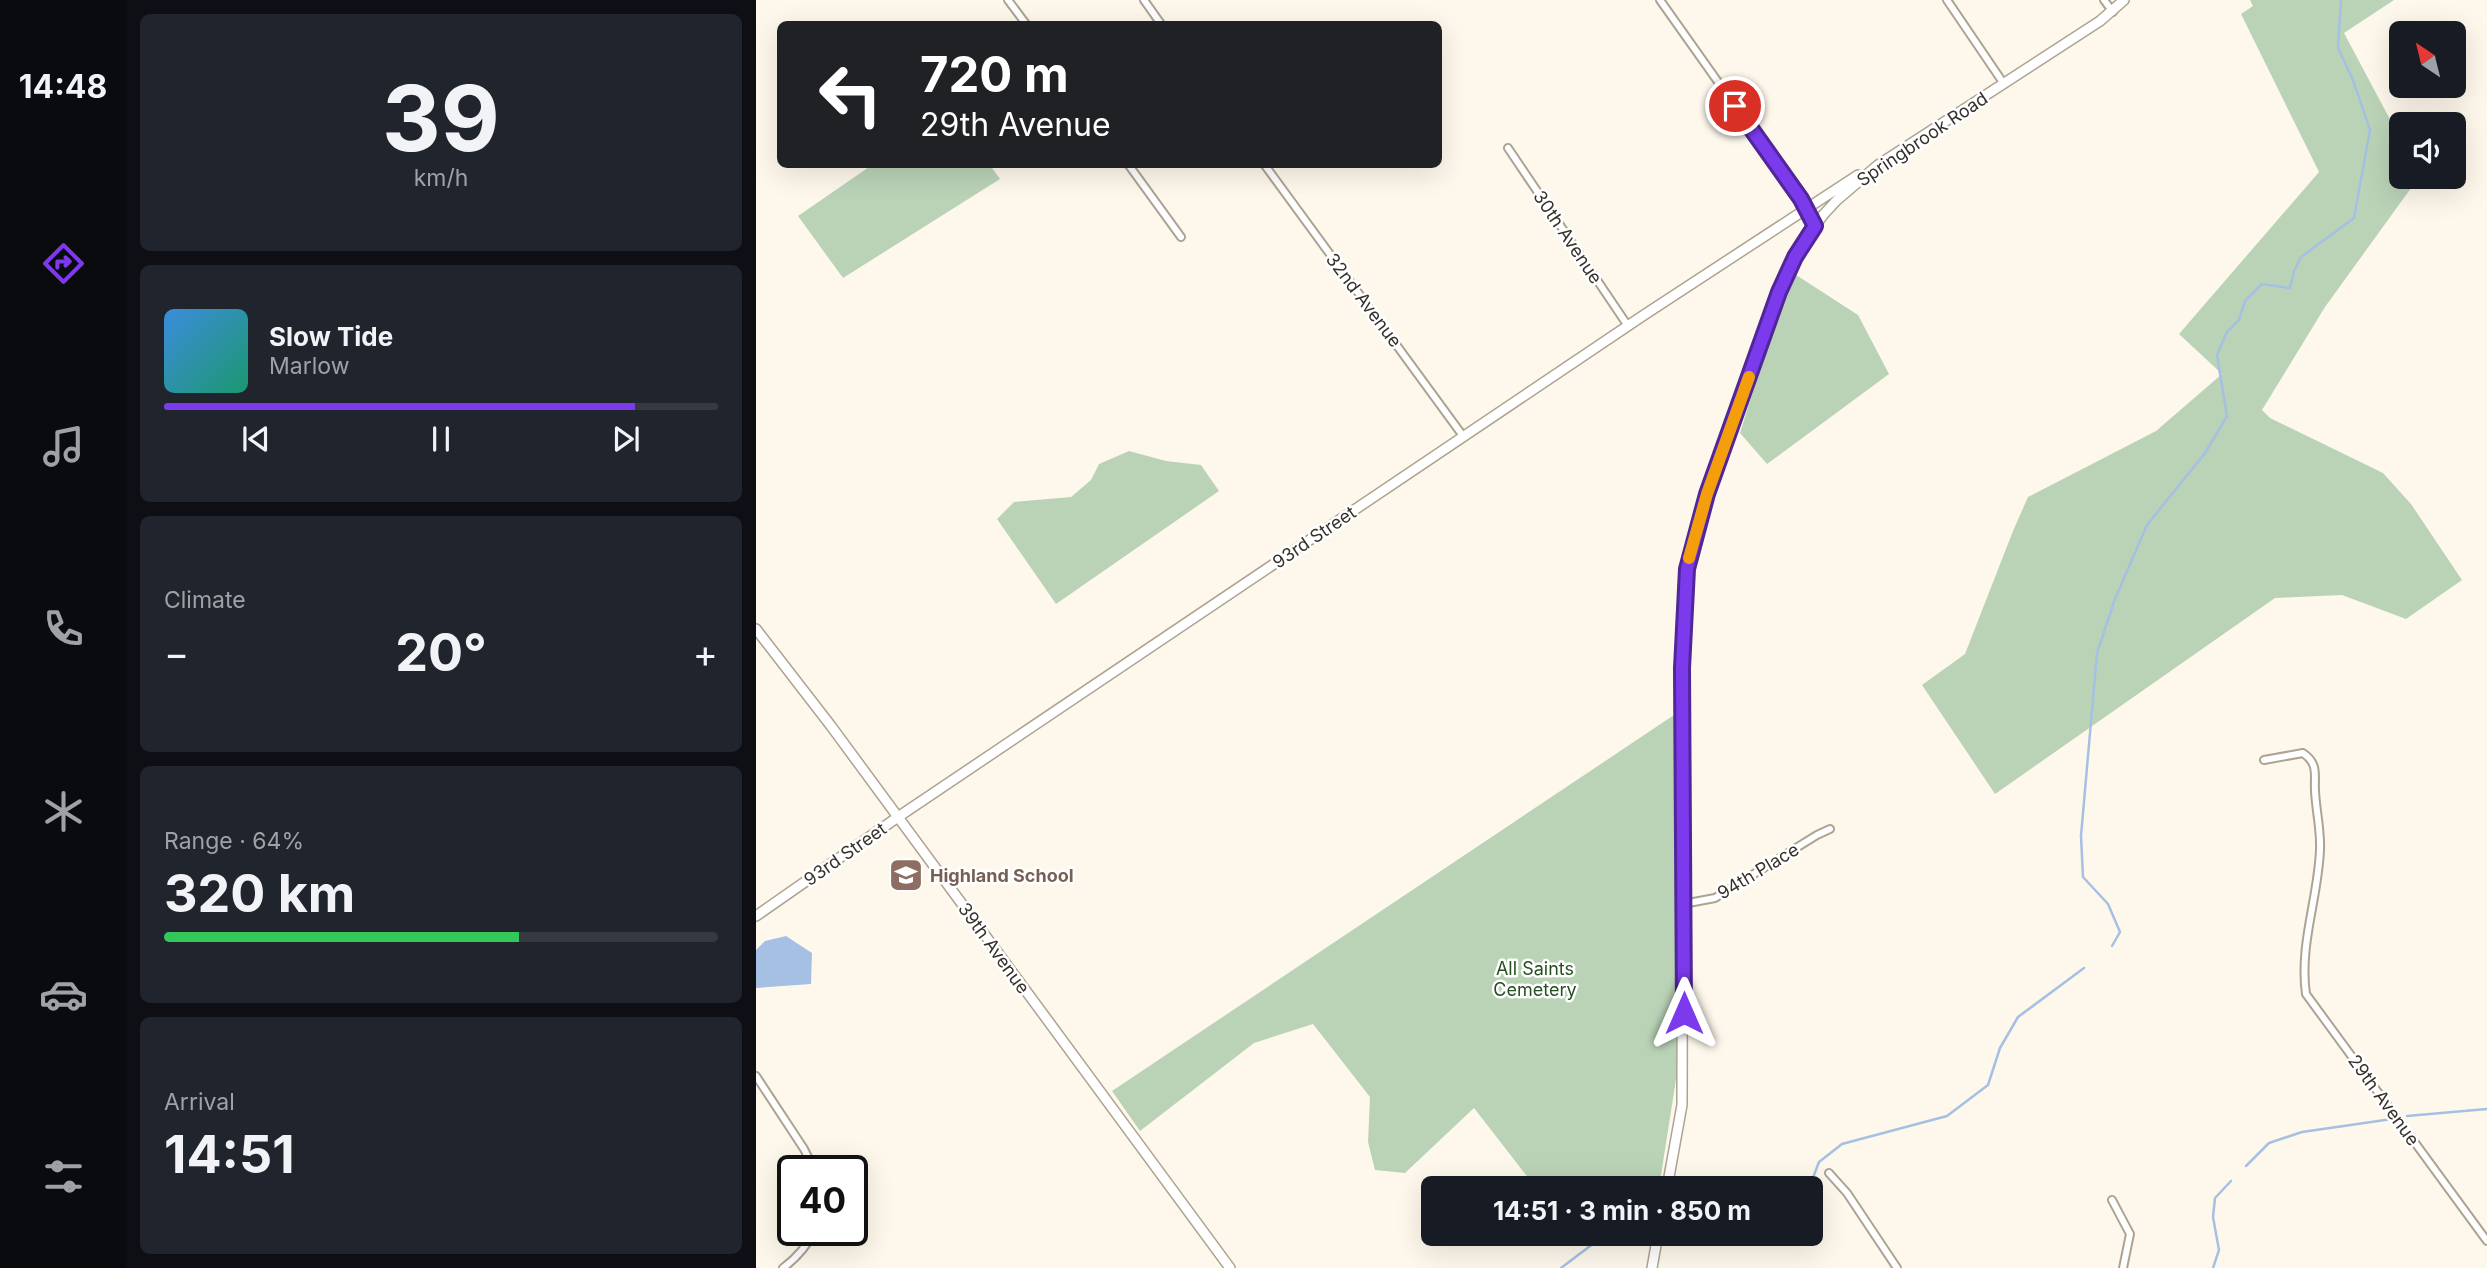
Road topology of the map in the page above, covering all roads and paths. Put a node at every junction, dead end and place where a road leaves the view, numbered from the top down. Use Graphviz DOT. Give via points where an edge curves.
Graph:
graph roads {
  1 [pos="1008,0"];
  2 [pos="1144,0"];
  3 [pos="1660,0"];
  4 [pos="1947,0"];
  5 [pos="2104,0"];
  6 [pos="2124,0"];
  7 [pos="2113,12"];
  8 [pos="1024,21"];
  9 [pos="1159,21"];
  10 [pos="2004,84"];
  11 [pos="1508,148"];
  12 [pos="1878,165"];
  13 [pos="1131,168"];
  14 [pos="1267,168"];
  15 [pos="1806,208"];
  16 [pos="1815,226"];
  17 [pos="1181,237"];
  18 [pos="1628,326"];
  19 [pos="1463,436"];
  20 [pos="757,632"];
  21 [pos="2264,760"];
  22 [pos="898,817"];
  23 [pos="1830,829"];
  24 [pos="1683,904"];
  25 [pos="756,916"];
  26 [pos="756,1076"];
  27 [pos="759,1087"];
  28 [pos="807,1155"];
  29 [pos="1829,1174"];
  30 [pos="1669,1176"];
  31 [pos="2112,1200"];
  32 [pos="2487,1241"];
  33 [pos="806,1246"];
  34 [pos="1656,1246"];
  35 [pos="783,1268"];
  36 [pos="1230,1268"];
  37 [pos="1652,1268"];
  38 [pos="1897,1268"];
  39 [pos="2123,1268"];
  1 -- 8 [label="street"];
  2 -- 9 [label="street"];
  3 -- 15 [label="street"];
  4 -- 10 [label="street"];
  5 -- 7 [label="street"];
  6 -- 7 [label="street, Springbrook Road"];
  7 -- 10 [label="street, Springbrook Road"];
  10 -- 12 [label="street, Springbrook Road"];
  11 -- 18 [label="street, 30th Avenue"];
  12 -- 15 [label="street, 93rd Street"];
  12 -- 16 [label="street, Springbrook Road"];
  13 -- 17 [label="street"];
  14 -- 19 [label="street, 32nd Avenue"];
  15 -- 16 [label="street"];
  15 -- 18 [label="street, 93rd Street"];
  16 -- 24 [label="street, Springbrook Road" via="1779,292 1707,494 1687,569 1682,668"];
  18 -- 19 [label="street, 93rd Street"];
  19 -- 22 [label="street, 93rd Street"];
  20 -- 22 [label="street, 39th Avenue"];
  21 -- 32 [label="street, 29th Avenue" via="2303,753 2315,767 2320,852 2304,950 2306,994"];
  22 -- 25 [label="street, 93rd Street"];
  22 -- 36 [label="street, 39th Avenue"];
  23 -- 24 [label="street, 94th Place" via="1715,898"];
  24 -- 30 [label="street, Springbrook Road" via="1682,1105"];
  26 -- 27 [label="street"];
  27 -- 28 [label="street"];
  29 -- 38 [label="street"];
  31 -- 39 [label="street" via="2130,1234"];
  33 -- 35 [label="street"];
  34 -- 37 [label="street"];
}
